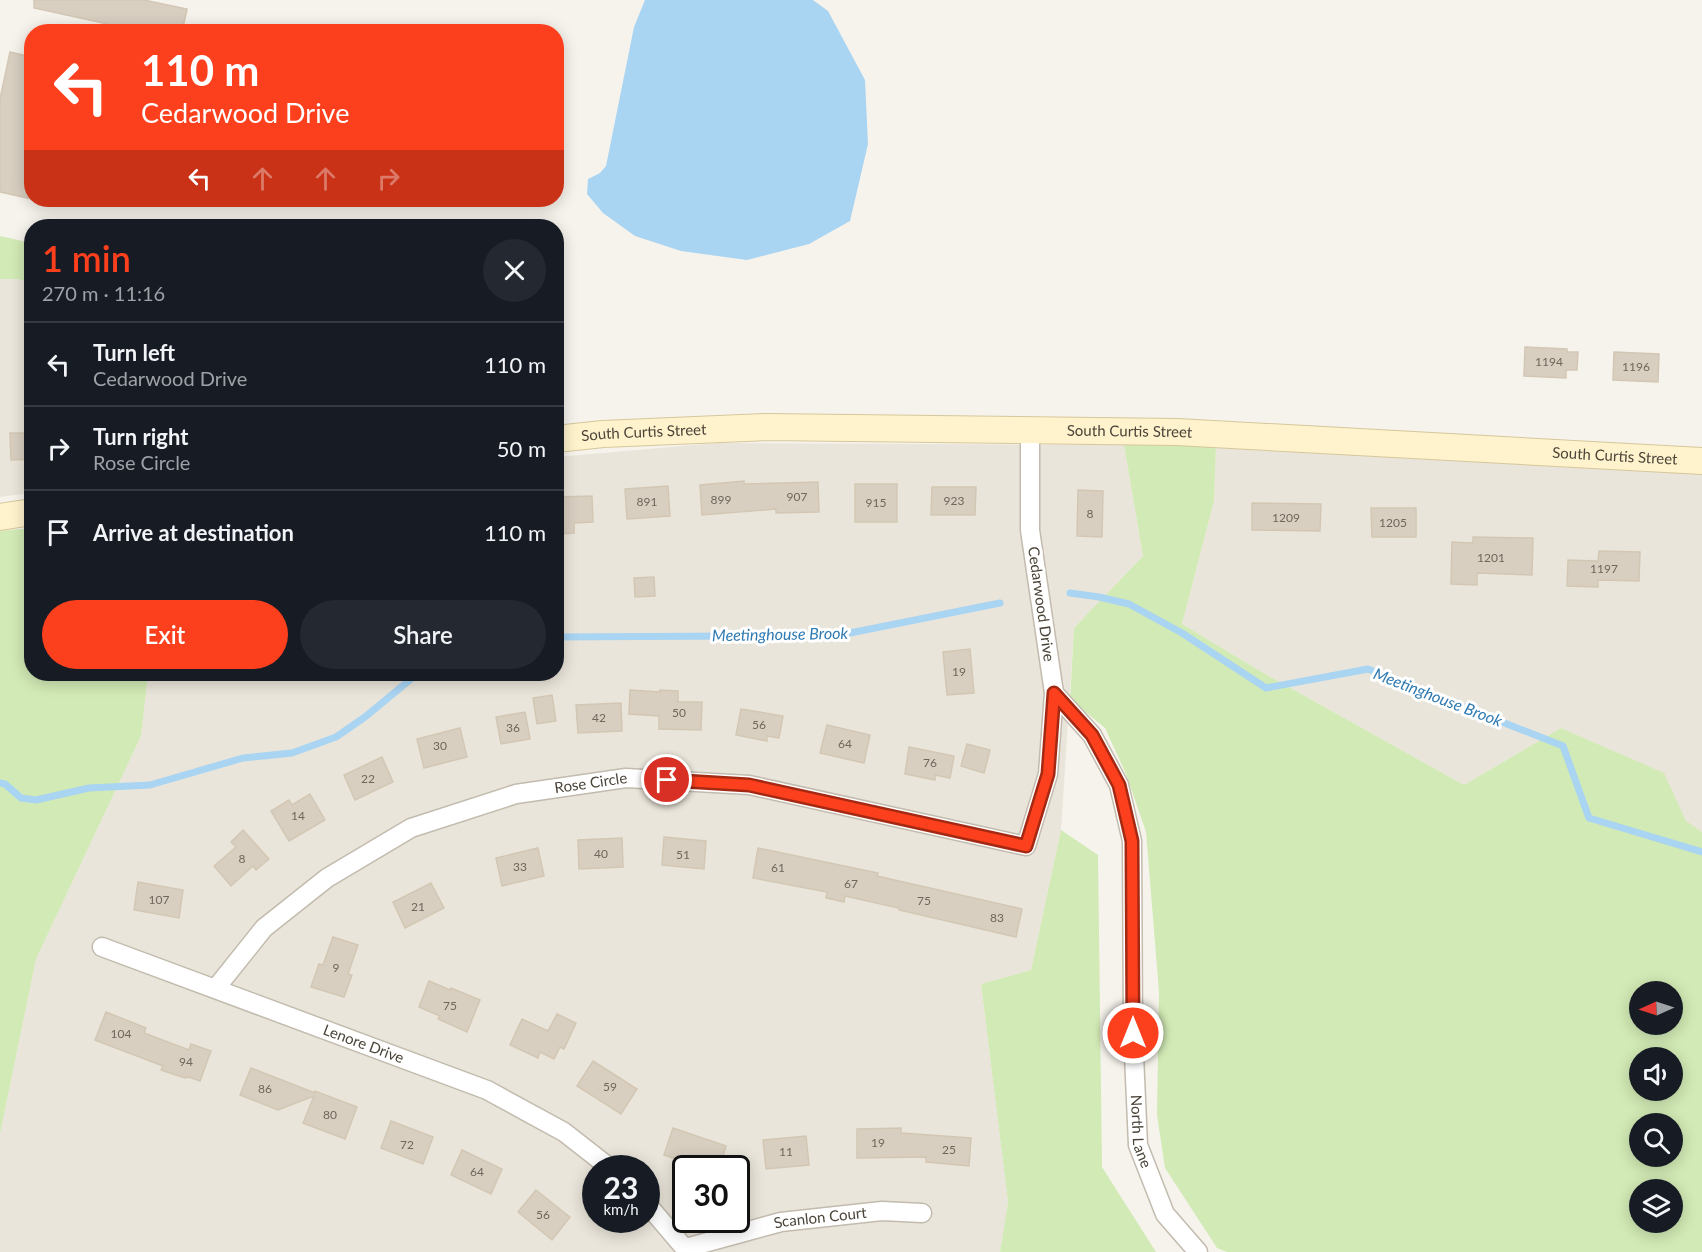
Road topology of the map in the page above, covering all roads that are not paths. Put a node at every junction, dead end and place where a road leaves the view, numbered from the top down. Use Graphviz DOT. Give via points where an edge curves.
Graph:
graph roads {
  1 [pos="1030,431"];
  2 [pos="564,438"];
  3 [pos="1702,460"];
  4 [pos="24,513"];
  5 [pos="0,517"];
  6 [pos="1054,693"];
  7 [pos="1026,846"];
  8 [pos="102,947"];
  9 [pos="216,988"];
  10 [pos="593,1155"];
  11 [pos="922,1213"];
  12 [pos="660,1219"];
  13 [pos="687,1250"];
  14 [pos="1198,1252"];
  1 -- 2 [label="street, South Curtis Street" via="767,427"];
  1 -- 3 [label="street, South Curtis Street" via="1177,432"];
  1 -- 6 [label="street, Cedarwood Drive" via="1030,530"];
  4 -- 5 [label="street"];
  6 -- 7 [label="street, Cedarwood Drive" via="1048,774"];
  6 -- 14 [label="street, North Lane" via="1092,735 1119,785 1132,841 1138,1145 1165,1214"];
  7 -- 9 [label="street, Rose Circle" via="749,785 626,778 516,794 411,828 327,878 264,928"];
  8 -- 9 [label="street, Lenore Drive"];
  9 -- 10 [label="street, Lenore Drive" via="487,1090 564,1132"];
  11 -- 13 [label="street, Scanlon Court" via="882,1211 781,1222"];
  12 -- 13 [label="street"];
}
